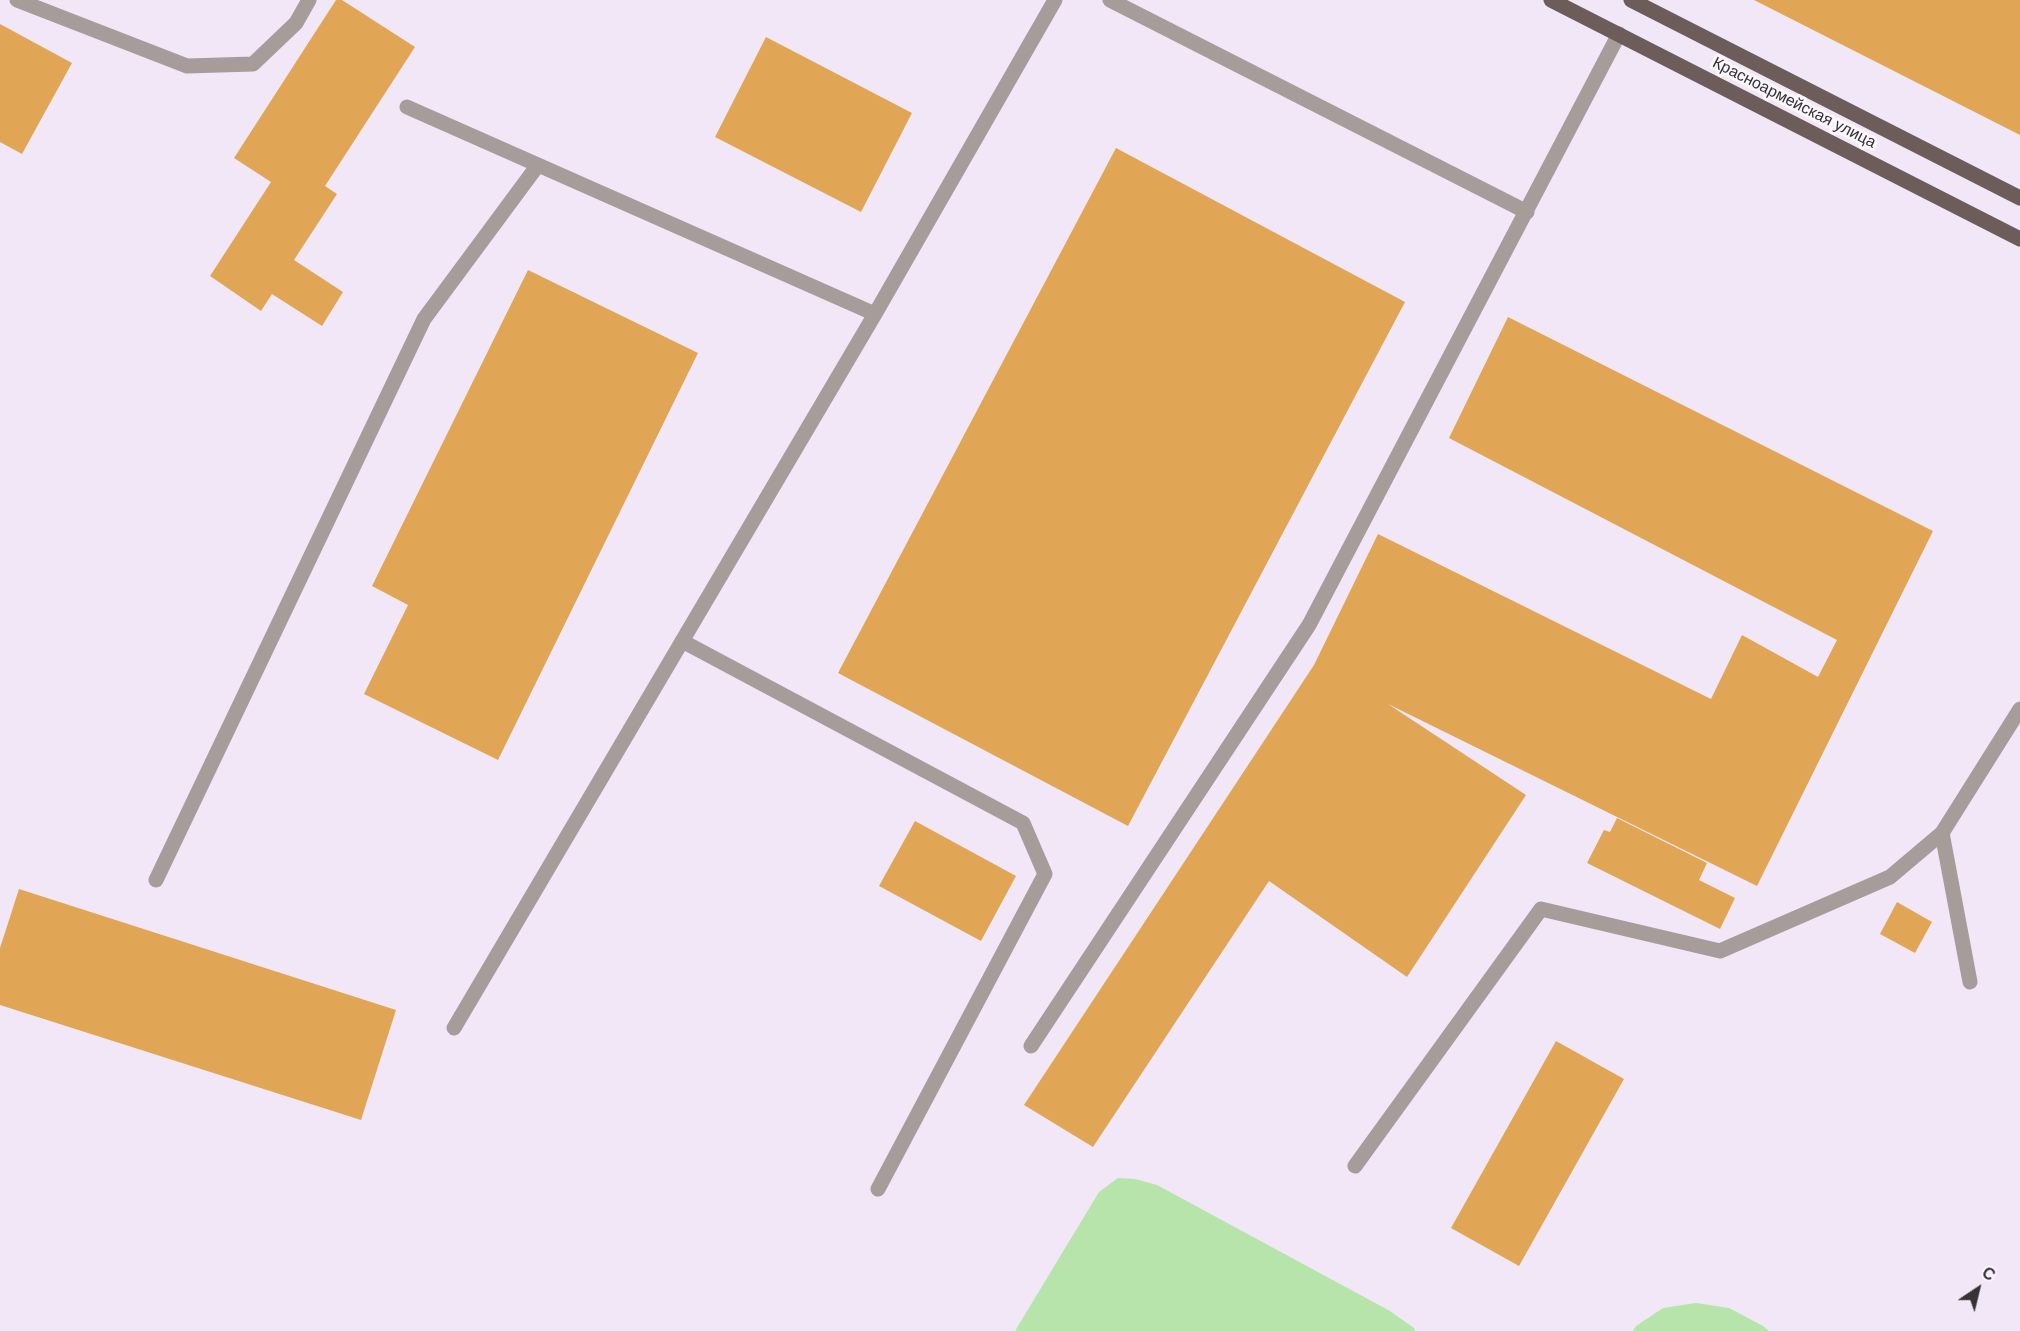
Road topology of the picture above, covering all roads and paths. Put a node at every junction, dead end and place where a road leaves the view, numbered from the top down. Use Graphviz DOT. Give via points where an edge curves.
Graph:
graph roads {
  1 [pos="17,0"];
  2 [pos="309,0"];
  3 [pos="1055,0"];
  4 [pos="1110,0"];
  5 [pos="1551,0"];
  6 [pos="1631,0"];
  7 [pos="1619,34"];
  8 [pos="407,107"];
  9 [pos="538,165"];
  10 [pos="2020,198"];
  11 [pos="1527,212"];
  12 [pos="2020,239"];
  13 [pos="875,314"];
  14 [pos="682,641"];
  15 [pos="2020,709"];
  16 [pos="1942,833"];
  17 [pos="156,880"];
  18 [pos="1970,982"];
  19 [pos="454,1029"];
  20 [pos="1031,1046"];
  21 [pos="1355,1166"];
  22 [pos="878,1189"];
  1 -- 2 [label="lane" via="186,66 253,64 296,23"];
  3 -- 13 [label="lane"];
  4 -- 11 [label="lane"];
  5 -- 7 [label="main road, Красноармейская улица"];
  6 -- 10 [label="main road, Красноармейская улица"];
  7 -- 11 [label="lane"];
  7 -- 12 [label="main road, Красноармейская улица"];
  8 -- 9 [label="lane"];
  9 -- 13 [label="lane"];
  9 -- 17 [label="lane" via="424,319"];
  11 -- 20 [label="lane" via="1309,625"];
  13 -- 14 [label="lane"];
  14 -- 19 [label="lane"];
  14 -- 22 [label="lane" via="1023,823 1046,874"];
  15 -- 16 [label="lane"];
  16 -- 18 [label="lane"];
  16 -- 21 [label="lane" via="1890,877 1720,951 1541,909"];
}
